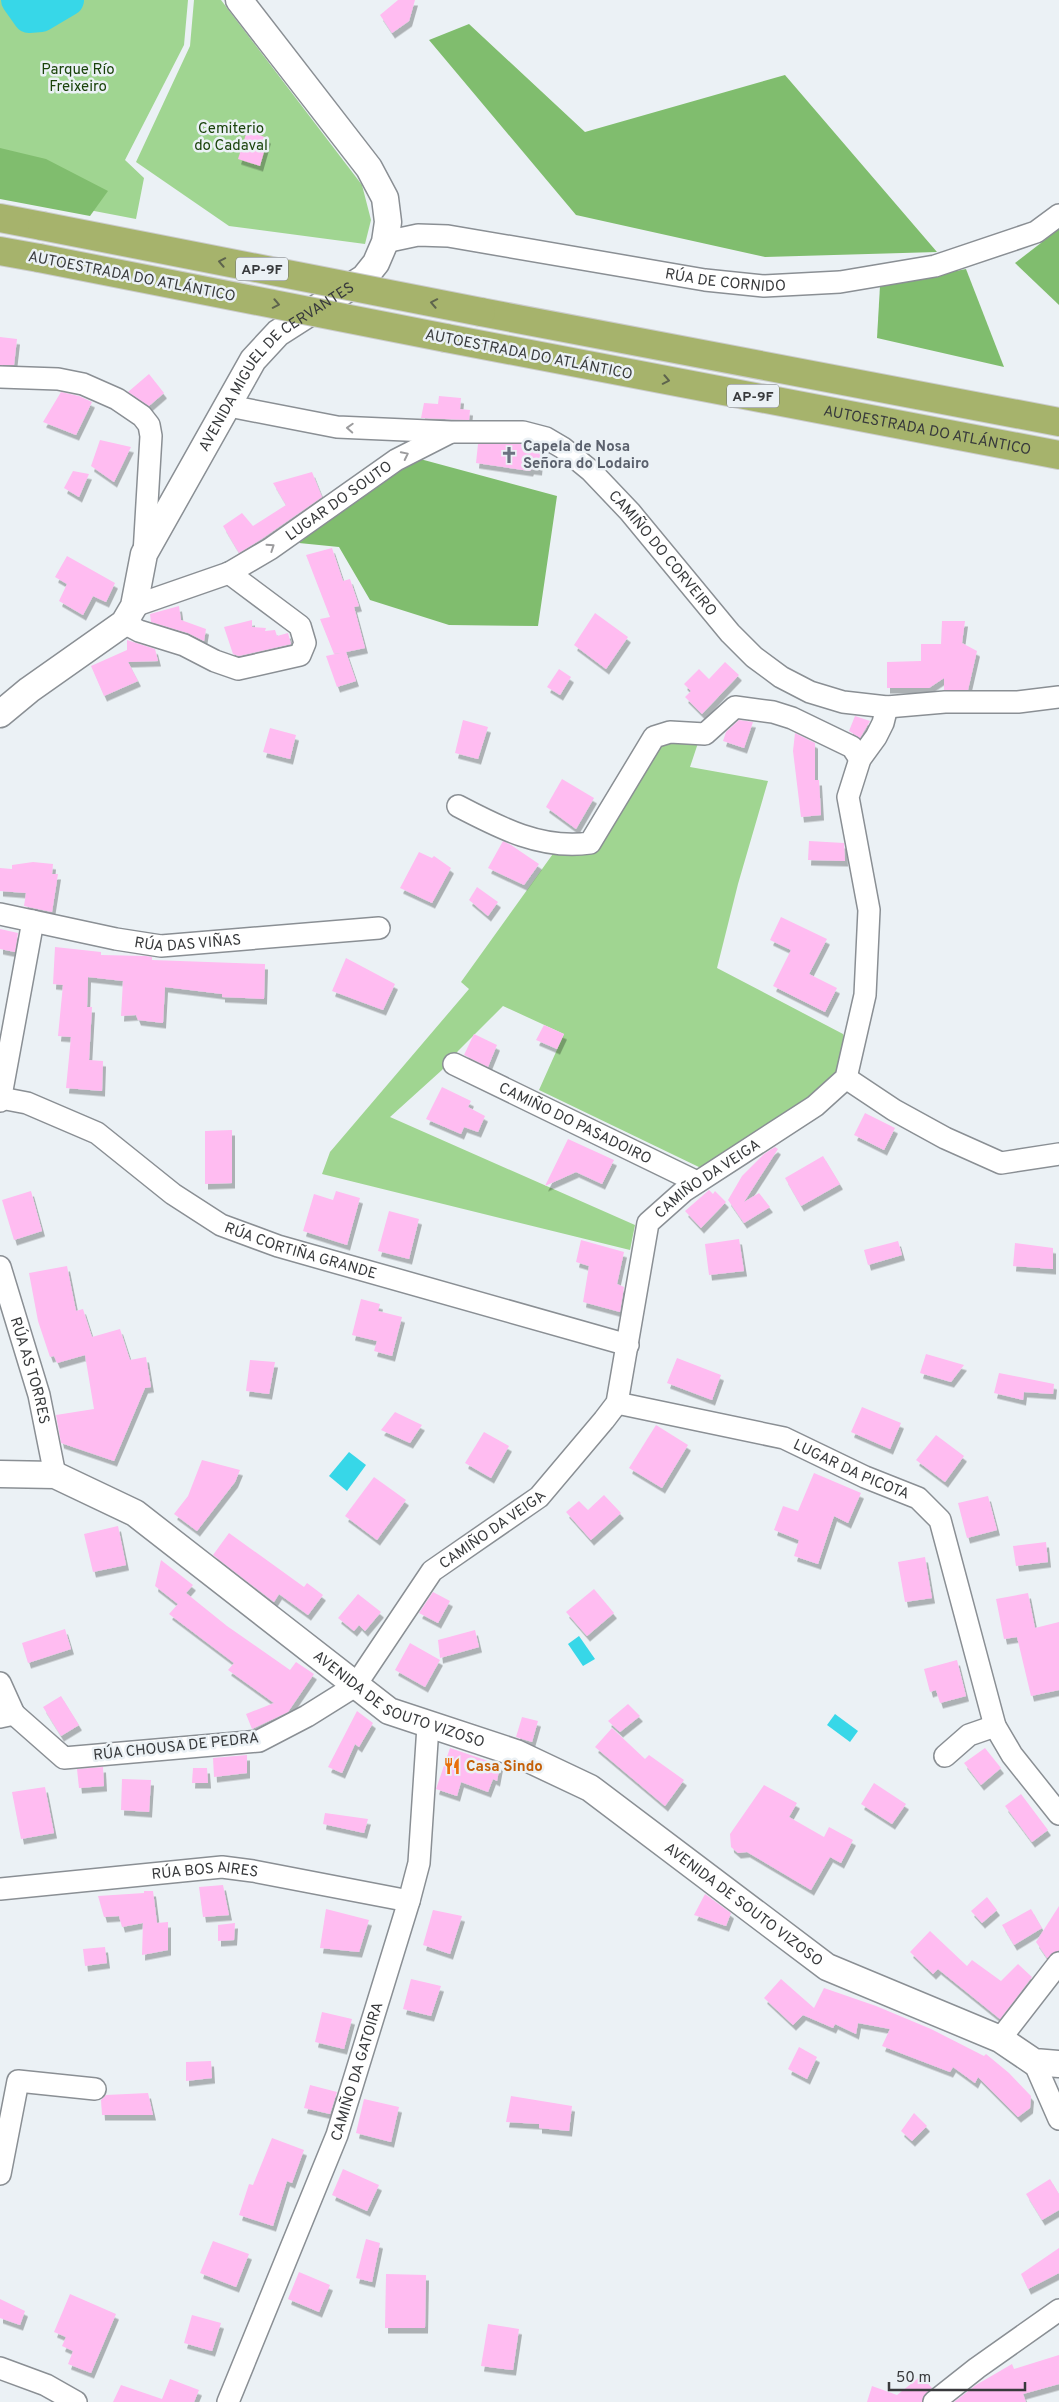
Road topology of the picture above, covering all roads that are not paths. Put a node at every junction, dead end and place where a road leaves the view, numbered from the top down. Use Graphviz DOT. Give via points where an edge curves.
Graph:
graph roads {
  1 [pos="239,0"];
  2 [pos="1059,215"];
  3 [pos="0,218"];
  4 [pos="385,242"];
  5 [pos="0,251"];
  6 [pos="520,318"];
  7 [pos="0,377"];
  8 [pos="737,393"];
  9 [pos="229,406"];
  10 [pos="1059,408"];
  11 [pos="1059,422"];
  12 [pos="451,432"];
  13 [pos="1059,455"];
  14 [pos="1059,469"];
  15 [pos="144,554"];
  16 [pos="230,573"];
  17 [pos="129,615"];
  18 [pos="1059,697"];
  19 [pos="887,707"];
  20 [pos="0,714"];
  21 [pos="860,759"];
  22 [pos="458,806"];
  23 [pos="0,914"];
  24 [pos="34,921"];
  25 [pos="379,928"];
  26 [pos="454,1064"];
  27 [pos="846,1078"];
  28 [pos="0,1100"];
  29 [pos="1059,1154"];
  30 [pos="697,1182"];
  31 [pos="0,1267"];
  32 [pos="628,1345"];
  33 [pos="617,1403"];
  34 [pos="0,1474"];
  35 [pos="55,1475"];
  36 [pos="0,1683"];
  37 [pos="355,1686"];
  38 [pos="7,1715"];
  39 [pos="428,1726"];
  40 [pos="995,1726"];
  41 [pos="945,1756"];
  42 [pos="1059,1814"];
  43 [pos="0,1889"];
  44 [pos="409,1901"];
  45 [pos="1059,1963"];
  46 [pos="1000,2039"];
  47 [pos="1047,2063"];
  48 [pos="95,2089"];
  49 [pos="1059,2119"];
  50 [pos="0,2174"];
  51 [pos="1059,2310"];
  52 [pos="0,2368"];
  53 [pos="76,2402"];
  54 [pos="228,2402"];
  55 [pos="934,2402"];
  1 -- 4 [label="street, AVENIDA MIGUEL DE CERVANTES" via="369,168 385,198 388,222"];
  2 -- 4 [label="street, RÚA DE CORNIDO" via="1036,232 935,266 840,282 764,286 705,280 448,236 418,235"];
  6 -- 3 [label="highway, AUTOESTRADA DO ATLÁNTICO / AP-9F, one-way, bridge"];
  4 -- 9 [label="street, AVENIDA MIGUEL DE CERVANTES" via="376,263 364,278 278,333 253,360"];
  5 -- 8 [label="highway, AUTOESTRADA DO ATLÁNTICO / AP-9F, one-way, bridge"];
  6 -- 10 [label="highway"];
  6 -- 11 [label="highway, AUTOESTRADA DO ATLÁNTICO / AP-9F"];
  7 -- 15 [label="street" via="72,380 117,398 142,416 149,425 151,436"];
  8 -- 13 [label="highway, AUTOESTRADA DO ATLÁNTICO / AP-9F"];
  8 -- 14 [label="highway"];
  12 -- 9 [label="street, CAMIÑO DO CORVEIRO, one-way" via="337,427"];
  9 -- 15 [label="street, AVENIDA MIGUEL DE CERVANTES"];
  16 -- 12 [label="street, LUGAR DO SOUTO, one-way" via="270,549 396,460"];
  12 -- 19 [label="street, CAMIÑO DO CORVEIRO" via="523,432 546,438 563,448 630,512 754,658 810,692 843,702"];
  15 -- 17 [label="street, AVENIDA MIGUEL DE CERVANTES"];
  16 -- 17 [label="street, LUGAR DO SOUTO"];
  16 -- 17 [label="street" via="300,626 305,644 300,655 238,669 184,645 139,631"];
  17 -- 20 [label="street"];
  18 -- 19 [label="street, CAMIÑO DO CORVEIRO" via="1018,702 945,702"];
  19 -- 21 [label="street" via="876,737"];
  21 -- 22 [label="street" via="852,747 792,718 736,707 705,734 670,732 654,737 590,843 542,842 502,829"];
  21 -- 27 [label="street" via="848,797 868,910 865,995"];
  23 -- 24 [label="street, RÚA DAS VIÑAS"];
  24 -- 25 [label="street, RÚA DAS VIÑAS" via="161,946"];
  24 -- 28 [label="street"];
  26 -- 30 [label="street, CAMIÑO DO PASADOIRO"];
  27 -- 29 [label="street" via="945,1138 1001,1163"];
  27 -- 30 [label="street, CAMIÑO DA VEIGA" via="815,1106"];
  28 -- 32 [label="street, RÚA CORTIÑA GRANDE" via="27,1103 97,1133 173,1194 221,1225 278,1246"];
  30 -- 32 [label="street, CAMIÑO DA VEIGA" via="648,1223"];
  31 -- 35 [label="street, RÚA AS TORRES" via="39,1395"];
  32 -- 33 [label="street, CAMIÑO DA VEIGA"];
  33 -- 37 [label="street, CAMIÑO DA VEIGA" via="539,1497 432,1570"];
  33 -- 40 [label="street, LUGAR DA PICOTA" via="784,1438 918,1498 940,1520"];
  34 -- 35 [label="street, AVENIDA DE SOUTO VIZOSO"];
  35 -- 37 [label="street, AVENIDA DE SOUTO VIZOSO" via="135,1513"];
  36 -- 38 [label="street"];
  37 -- 38 [label="street, RÚA CHOUSA DE PEDRA" via="307,1716 259,1740 64,1758"];
  37 -- 39 [label="street, AVENIDA DE SOUTO VIZOSO" via="389,1711"];
  39 -- 44 [label="street, CAMIÑO DA GATOIRA" via="420,1863"];
  39 -- 46 [label="street, AVENIDA DE SOUTO VIZOSO" via="516,1753 590,1788 826,1967"];
  40 -- 41 [label="street" via="969,1735"];
  40 -- 42 [label="street, LUGAR DA PICOTA" via="1012,1755"];
  43 -- 44 [label="street, RÚA BOS AIRES" via="222,1867"];
  44 -- 54 [label="street, CAMIÑO DA GATOIRA" via="337,2135"];
  45 -- 46 [label="street"];
  46 -- 47 [label="street, AVENIDA DE SOUTO VIZOSO"];
  47 -- 49 [label="street"];
  48 -- 50 [label="street" via="18,2081"];
  51 -- 55 [label="street"];
  52 -- 53 [label="street" via="46,2385"];
}
